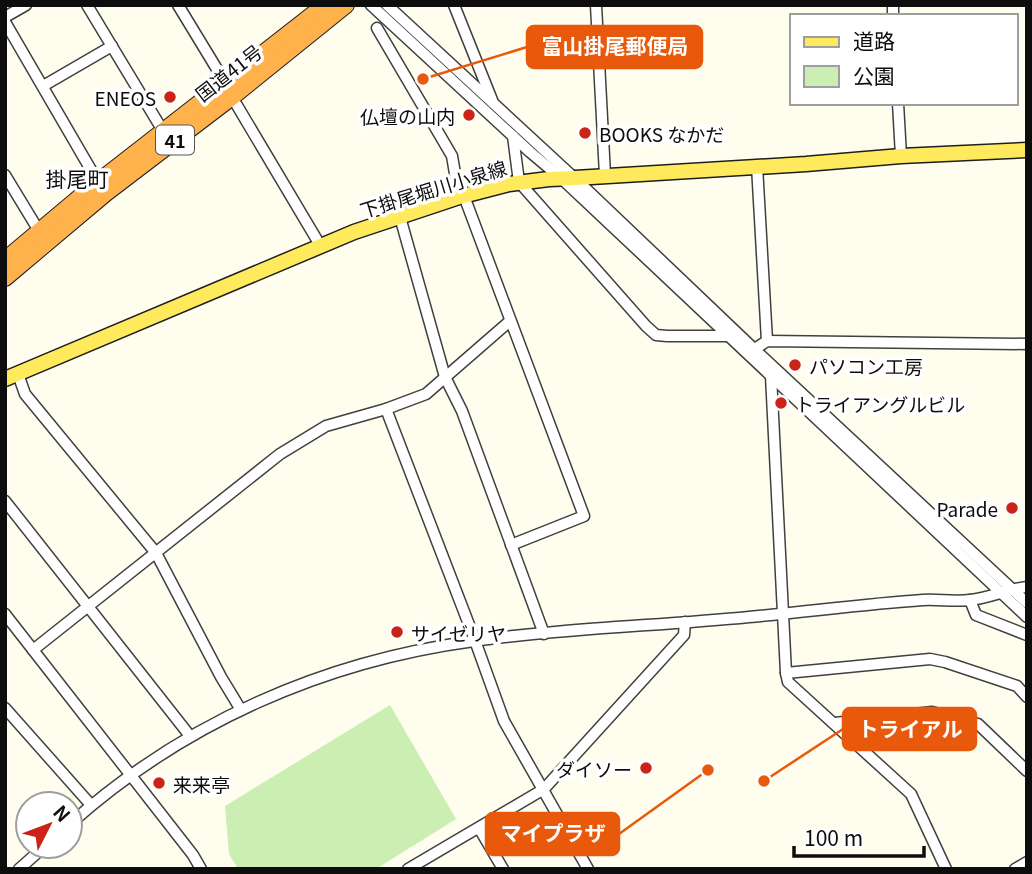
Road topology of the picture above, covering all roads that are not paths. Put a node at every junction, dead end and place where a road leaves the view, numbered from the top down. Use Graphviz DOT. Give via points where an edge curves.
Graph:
graph roads {
  1 [pos="26,5"];
  2 [pos="87,5"];
  3 [pos="178,5"];
  4 [pos="325,5"];
  5 [pos="346,5"];
  6 [pos="371,5"];
  7 [pos="387,5"];
  8 [pos="454,5"];
  9 [pos="596,5"];
  10 [pos="5,19"];
  11 [pos="377,28"];
  12 [pos="404,36"];
  13 [pos="111,46"];
  14 [pos="388,47"];
  15 [pos="43,86"];
  16 [pos="229,90"];
  17 [pos="494,104"];
  18 [pos="898,105"];
  19 [pos="163,131"];
  20 [pos="513,136"];
  21 [pos="1027,150"];
  22 [pos="901,156"];
  23 [pos="757,166"];
  24 [pos="5,175"];
  25 [pos="605,175"];
  26 [pos="568,178"];
  27 [pos="98,182"];
  28 [pos="519,182"];
  29 [pos="462,197"];
  30 [pos="400,216"];
  31 [pos="39,231"];
  32 [pos="320,245"];
  33 [pos="5,260"];
  34 [pos="5,278"];
  35 [pos="510,321"];
  36 [pos="729,336"];
  37 [pos="767,341"];
  38 [pos="1027,344"];
  39 [pos="751,352"];
  40 [pos="771,376"];
  41 [pos="12,377"];
  42 [pos="444,377"];
  43 [pos="386,409"];
  44 [pos="5,501"];
  45 [pos="511,545"];
  46 [pos="156,553"];
  47 [pos="1027,587"];
  48 [pos="1013,590"];
  49 [pos="1001,593"];
  50 [pos="970,600"];
  51 [pos="1027,603"];
  52 [pos="88,606"];
  53 [pos="783,613"];
  54 [pos="5,614"];
  55 [pos="1027,617"];
  56 [pos="685,622"];
  57 [pos="544,634"];
  58 [pos="1027,635"];
  59 [pos="475,640"];
  60 [pos="33,650"];
  61 [pos="786,673"];
  62 [pos="1027,676"];
  63 [pos="1017,686"];
  64 [pos="1027,697"];
  65 [pos="5,708"];
  66 [pos="241,710"];
  67 [pos="835,723"];
  68 [pos="190,736"];
  69 [pos="1027,771"];
  70 [pos="130,775"];
  71 [pos="544,789"];
  72 [pos="91,805"];
  73 [pos="84,811"];
  74 [pos="479,828"];
  75 [pos="1027,862"];
  76 [pos="201,869"];
  77 [pos="408,869"];
  78 [pos="503,869"];
  79 [pos="588,869"];
  80 [pos="946,869"];
  81 [pos="1015,869"];
  1 -- 10 [label="street"];
  2 -- 13 [label="street"];
  3 -- 16 [label="street"];
  4 -- 16 [label="highway, 国道41号 / 41"];
  5 -- 16 [label="highway, 国道41号 / 41"];
  6 -- 12 [label="street"];
  7 -- 17 [label="street"];
  8 -- 17 [label="street"];
  9 -- 25 [label="street"];
  10 -- 15 [label="street"];
  11 -- 14 [label="street"];
  12 -- 14 [label="street"];
  12 -- 20 [label="street"];
  13 -- 15 [label="street"];
  13 -- 19 [label="street"];
  14 -- 29 [label="street" via="452,156"];
  15 -- 27 [label="street"];
  16 -- 19 [label="highway, 国道41号 / 41"];
  16 -- 32 [label="street"];
  16 -- 34 [label="highway, 国道41号 / 41"];
  17 -- 26 [label="street"];
  18 -- 22 [label="street"];
  19 -- 27 [label="highway, 国道41号 / 41"];
  20 -- 26 [label="street"];
  20 -- 28 [label="street"];
  21 -- 22 [label="main road, 下掛尾堀川小泉線"];
  22 -- 23 [label="main road, 下掛尾堀川小泉線"];
  23 -- 25 [label="main road, 下掛尾堀川小泉線"];
  23 -- 37 [label="street"];
  24 -- 31 [label="street"];
  25 -- 26 [label="main road, 下掛尾堀川小泉線"];
  26 -- 28 [label="main road, 下掛尾堀川小泉線"];
  26 -- 36 [label="street"];
  26 -- 39 [label="street"];
  27 -- 31 [label="highway, 国道41号 / 41"];
  28 -- 29 [label="main road, 下掛尾堀川小泉線"];
  28 -- 36 [label="street" via="656,335"];
  29 -- 30 [label="main road, 下掛尾堀川小泉線"];
  29 -- 35 [label="street"];
  30 -- 32 [label="main road, 下掛尾堀川小泉線"];
  30 -- 42 [label="street"];
  31 -- 33 [label="highway, 国道41号 / 41"];
  32 -- 41 [label="main road, 下掛尾堀川小泉線"];
  35 -- 42 [label="street"];
  35 -- 45 [label="street" via="584,516"];
  36 -- 39 [label="street"];
  37 -- 38 [label="street"];
  37 -- 39 [label="street"];
  39 -- 40 [label="street"];
  39 -- 48 [label="street"];
  40 -- 49 [label="street"];
  40 -- 53 [label="street"];
  41 -- 46 [label="street"];
  42 -- 43 [label="street" via="426,394"];
  42 -- 45 [label="street"];
  43 -- 46 [label="street" via="327,426 300,441"];
  43 -- 59 [label="street"];
  44 -- 52 [label="street"];
  45 -- 57 [label="street"];
  46 -- 52 [label="street"];
  46 -- 66 [label="street"];
  47 -- 48 [label="street"];
  48 -- 49 [label="street"];
  48 -- 51 [label="street"];
  49 -- 50 [label="street"];
  49 -- 55 [label="street"];
  50 -- 53 [label="street"];
  50 -- 58 [label="street" via="976,615"];
  52 -- 60 [label="street"];
  52 -- 68 [label="street"];
  53 -- 56 [label="street"];
  53 -- 61 [label="street"];
  54 -- 60 [label="street"];
  56 -- 57 [label="street"];
  56 -- 71 [label="street" via="684,635"];
  57 -- 59 [label="street"];
  59 -- 66 [label="street" via="352,666"];
  59 -- 71 [label="street" via="504,721"];
  60 -- 70 [label="street"];
  61 -- 63 [label="street" via="930,659"];
  61 -- 67 [label="street" via="788,682"];
  62 -- 63 [label="street"];
  63 -- 64 [label="street"];
  65 -- 72 [label="street"];
  66 -- 68 [label="street"];
  67 -- 69 [label="street" via="932,712 978,724"];
  67 -- 80 [label="street" via="911,794"];
  68 -- 70 [label="street"];
  70 -- 72 [label="street"];
  70 -- 76 [label="street"];
  71 -- 74 [label="street"];
  71 -- 79 [label="street"];
  72 -- 73 [label="street"];
  74 -- 77 [label="street"];
  74 -- 78 [label="street"];
  75 -- 81 [label="street"];
}
